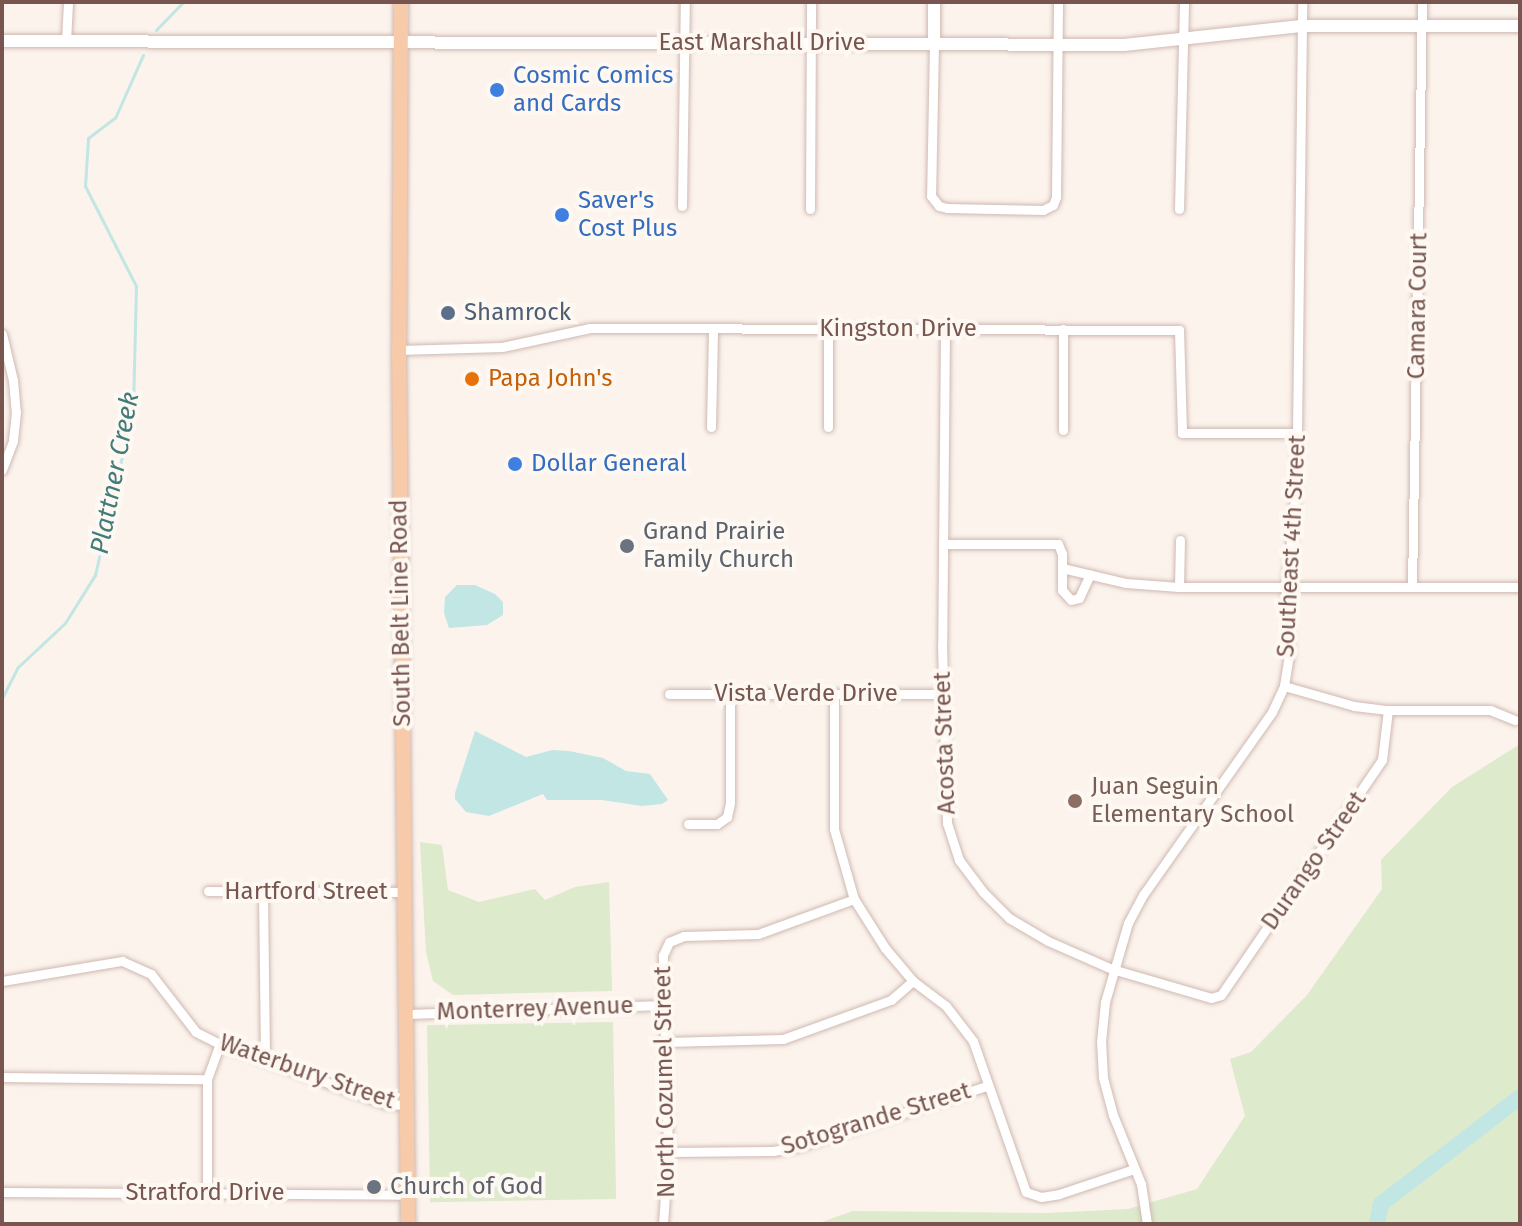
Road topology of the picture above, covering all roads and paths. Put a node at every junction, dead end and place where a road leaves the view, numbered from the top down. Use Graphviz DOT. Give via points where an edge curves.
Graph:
graph roads {
  1 [pos="68,2"];
  2 [pos="401,2"];
  3 [pos="685,2"];
  4 [pos="811,2"];
  5 [pos="934,2"];
  6 [pos="1058,2"];
  7 [pos="1184,2"];
  8 [pos="1302,2"];
  9 [pos="1422,2"];
  10 [pos="1301,26"];
  11 [pos="1422,26"];
  12 [pos="1520,26"];
  13 [pos="1184,38"];
  14 [pos="2,41"];
  15 [pos="66,41"];
  16 [pos="685,42"];
  17 [pos="401,43"];
  18 [pos="811,44"];
  19 [pos="934,44"];
  20 [pos="1058,44"];
  21 [pos="682,206"];
  22 [pos="810,209"];
  23 [pos="1179,209"];
  24 [pos="713,328"];
  25 [pos="828,328"];
  26 [pos="945,329"];
  27 [pos="1063,329"];
  28 [pos="2,334"];
  29 [pos="399,350"];
  30 [pos="711,427"];
  31 [pos="828,427"];
  32 [pos="1063,430"];
  33 [pos="1297,433"];
  34 [pos="2,470"];
  35 [pos="1180,540"];
  36 [pos="943,544"];
  37 [pos="1062,568"];
  38 [pos="1090,574"];
  39 [pos="1179,587"];
  40 [pos="1286,587"];
  41 [pos="1412,587"];
  42 [pos="1520,587"];
  43 [pos="1284,686"];
  44 [pos="669,694"];
  45 [pos="730,694"];
  46 [pos="834,694"];
  47 [pos="943,694"];
  48 [pos="1388,710"];
  49 [pos="1515,720"];
  50 [pos="688,824"];
  51 [pos="208,891"];
  52 [pos="263,892"];
  53 [pos="403,892"];
  54 [pos="854,899"];
  55 [pos="1112,969"];
  56 [pos="2,981"];
  57 [pos="913,981"];
  58 [pos="1211,998"];
  59 [pos="665,1005"];
  60 [pos="406,1014"];
  61 [pos="666,1042"];
  62 [pos="220,1044"];
  63 [pos="265,1059"];
  64 [pos="2,1077"];
  65 [pos="207,1079"];
  66 [pos="987,1086"];
  67 [pos="407,1105"];
  68 [pos="668,1152"];
  69 [pos="1134,1169"];
  70 [pos="2,1192"];
  71 [pos="207,1193"];
  72 [pos="407,1195"];
  73 [pos="408,1224"];
  74 [pos="663,1224"];
  75 [pos="1147,1224"];
  1 -- 15 [label="street"];
  2 -- 17 [label="main road, South Belt Line Road"];
  3 -- 16 [label="street"];
  4 -- 18 [label="street"];
  5 -- 19 [label="main road"];
  6 -- 20 [label="street"];
  7 -- 13 [label="street"];
  8 -- 10 [label="street, Southeast 4th Street"];
  9 -- 11 [label="street, Camara Court"];
  10 -- 11 [label="main road, East Marshall Drive"];
  10 -- 13 [label="main road, East Marshall Drive"];
  10 -- 33 [label="street, Southeast 4th Street"];
  11 -- 12 [label="main road, East Marshall Drive"];
  11 -- 41 [label="street, Camara Court"];
  13 -- 20 [label="main road, East Marshall Drive" via="1124,45"];
  13 -- 23 [label="street"];
  14 -- 15 [label="main road, East Marshall Drive"];
  15 -- 17 [label="main road, East Marshall Drive"];
  16 -- 17 [label="main road, East Marshall Drive"];
  16 -- 18 [label="main road, East Marshall Drive"];
  16 -- 21 [label="street"];
  17 -- 29 [label="main road, South Belt Line Road"];
  18 -- 19 [label="main road, East Marshall Drive"];
  18 -- 22 [label="street"];
  19 -- 20 [label="main road, East Marshall Drive"];
  19 -- 20 [label="street" via="931,196 939,206 1043,210 1053,205"];
  24 -- 25 [label="street, Kingston Drive"];
  24 -- 29 [label="street, Kingston Drive" via="590,328 502,347"];
  24 -- 30 [label="street"];
  25 -- 26 [label="street, Kingston Drive"];
  25 -- 31 [label="street"];
  26 -- 27 [label="street, Kingston Drive"];
  26 -- 36 [label="street, Acosta Street"];
  27 -- 32 [label="street"];
  27 -- 33 [label="street, Kingston Drive" via="1179,330 1182,433"];
  28 -- 34 [label="street" via="16,412"];
  29 -- 53 [label="main road, South Belt Line Road"];
  33 -- 40 [label="street, Southeast 4th Street"];
  35 -- 39 [label="street"];
  36 -- 37 [label="street" via="1058,544"];
  36 -- 47 [label="street, Acosta Street"];
  37 -- 38 [label="street"];
  37 -- 38 [label="street" via="1062,590 1071,600 1079,598"];
  38 -- 39 [label="street"];
  39 -- 40 [label="street"];
  40 -- 41 [label="street"];
  40 -- 43 [label="street, Southeast 4th Street" via="1289,655"];
  41 -- 42 [label="street"];
  43 -- 48 [label="street"];
  43 -- 55 [label="street, Southeast 4th Street" via="1272,712 1143,895"];
  44 -- 45 [label="street, Vista Verde Drive"];
  45 -- 46 [label="street, Vista Verde Drive"];
  45 -- 50 [label="street" via="727,817 717,824"];
  46 -- 47 [label="street, Vista Verde Drive"];
  46 -- 54 [label="street" via="834,829"];
  47 -- 55 [label="street, Acosta Street" via="947,823 959,860 1009,918"];
  48 -- 49 [label="street" via="1490,710"];
  48 -- 58 [label="street, Durango Street" via="1382,760 1221,995"];
  51 -- 52 [label="street, Hartford Street"];
  52 -- 53 [label="street, Hartford Street"];
  52 -- 63 [label="street"];
  53 -- 60 [label="main road, South Belt Line Road"];
  54 -- 57 [label="street"];
  54 -- 59 [label="street, North Cozumel Street" via="758,934 684,936 669,942 663,955"];
  55 -- 58 [label="street, Acosta Street"];
  55 -- 69 [label="street, Southeast 4th Street" via="1101,1042 1103,1078"];
  56 -- 62 [label="street, Waterbury Street" via="122,961 151,974 196,1032"];
  57 -- 61 [label="street" via="891,1000 783,1039"];
  57 -- 66 [label="street" via="963,1024"];
  59 -- 60 [label="street, Monterrey Avenue"];
  59 -- 61 [label="street, North Cozumel Street"];
  60 -- 67 [label="main road, South Belt Line Road"];
  61 -- 68 [label="street, North Cozumel Street"];
  62 -- 63 [label="street, Waterbury Street"];
  62 -- 65 [label="street"];
  63 -- 67 [label="street, Waterbury Street" via="387,1104"];
  64 -- 65 [label="street"];
  65 -- 71 [label="street"];
  66 -- 68 [label="street, Sotogrande Street" via="800,1146"];
  66 -- 69 [label="street" via="1026,1192 1041,1197 1059,1194"];
  67 -- 72 [label="main road, South Belt Line Road"];
  68 -- 74 [label="street, North Cozumel Street"];
  69 -- 75 [label="street, Southeast 4th Street"];
  70 -- 71 [label="street, Stratford Drive"];
  71 -- 72 [label="street, Stratford Drive"];
  72 -- 73 [label="main road, South Belt Line Road"];
}
